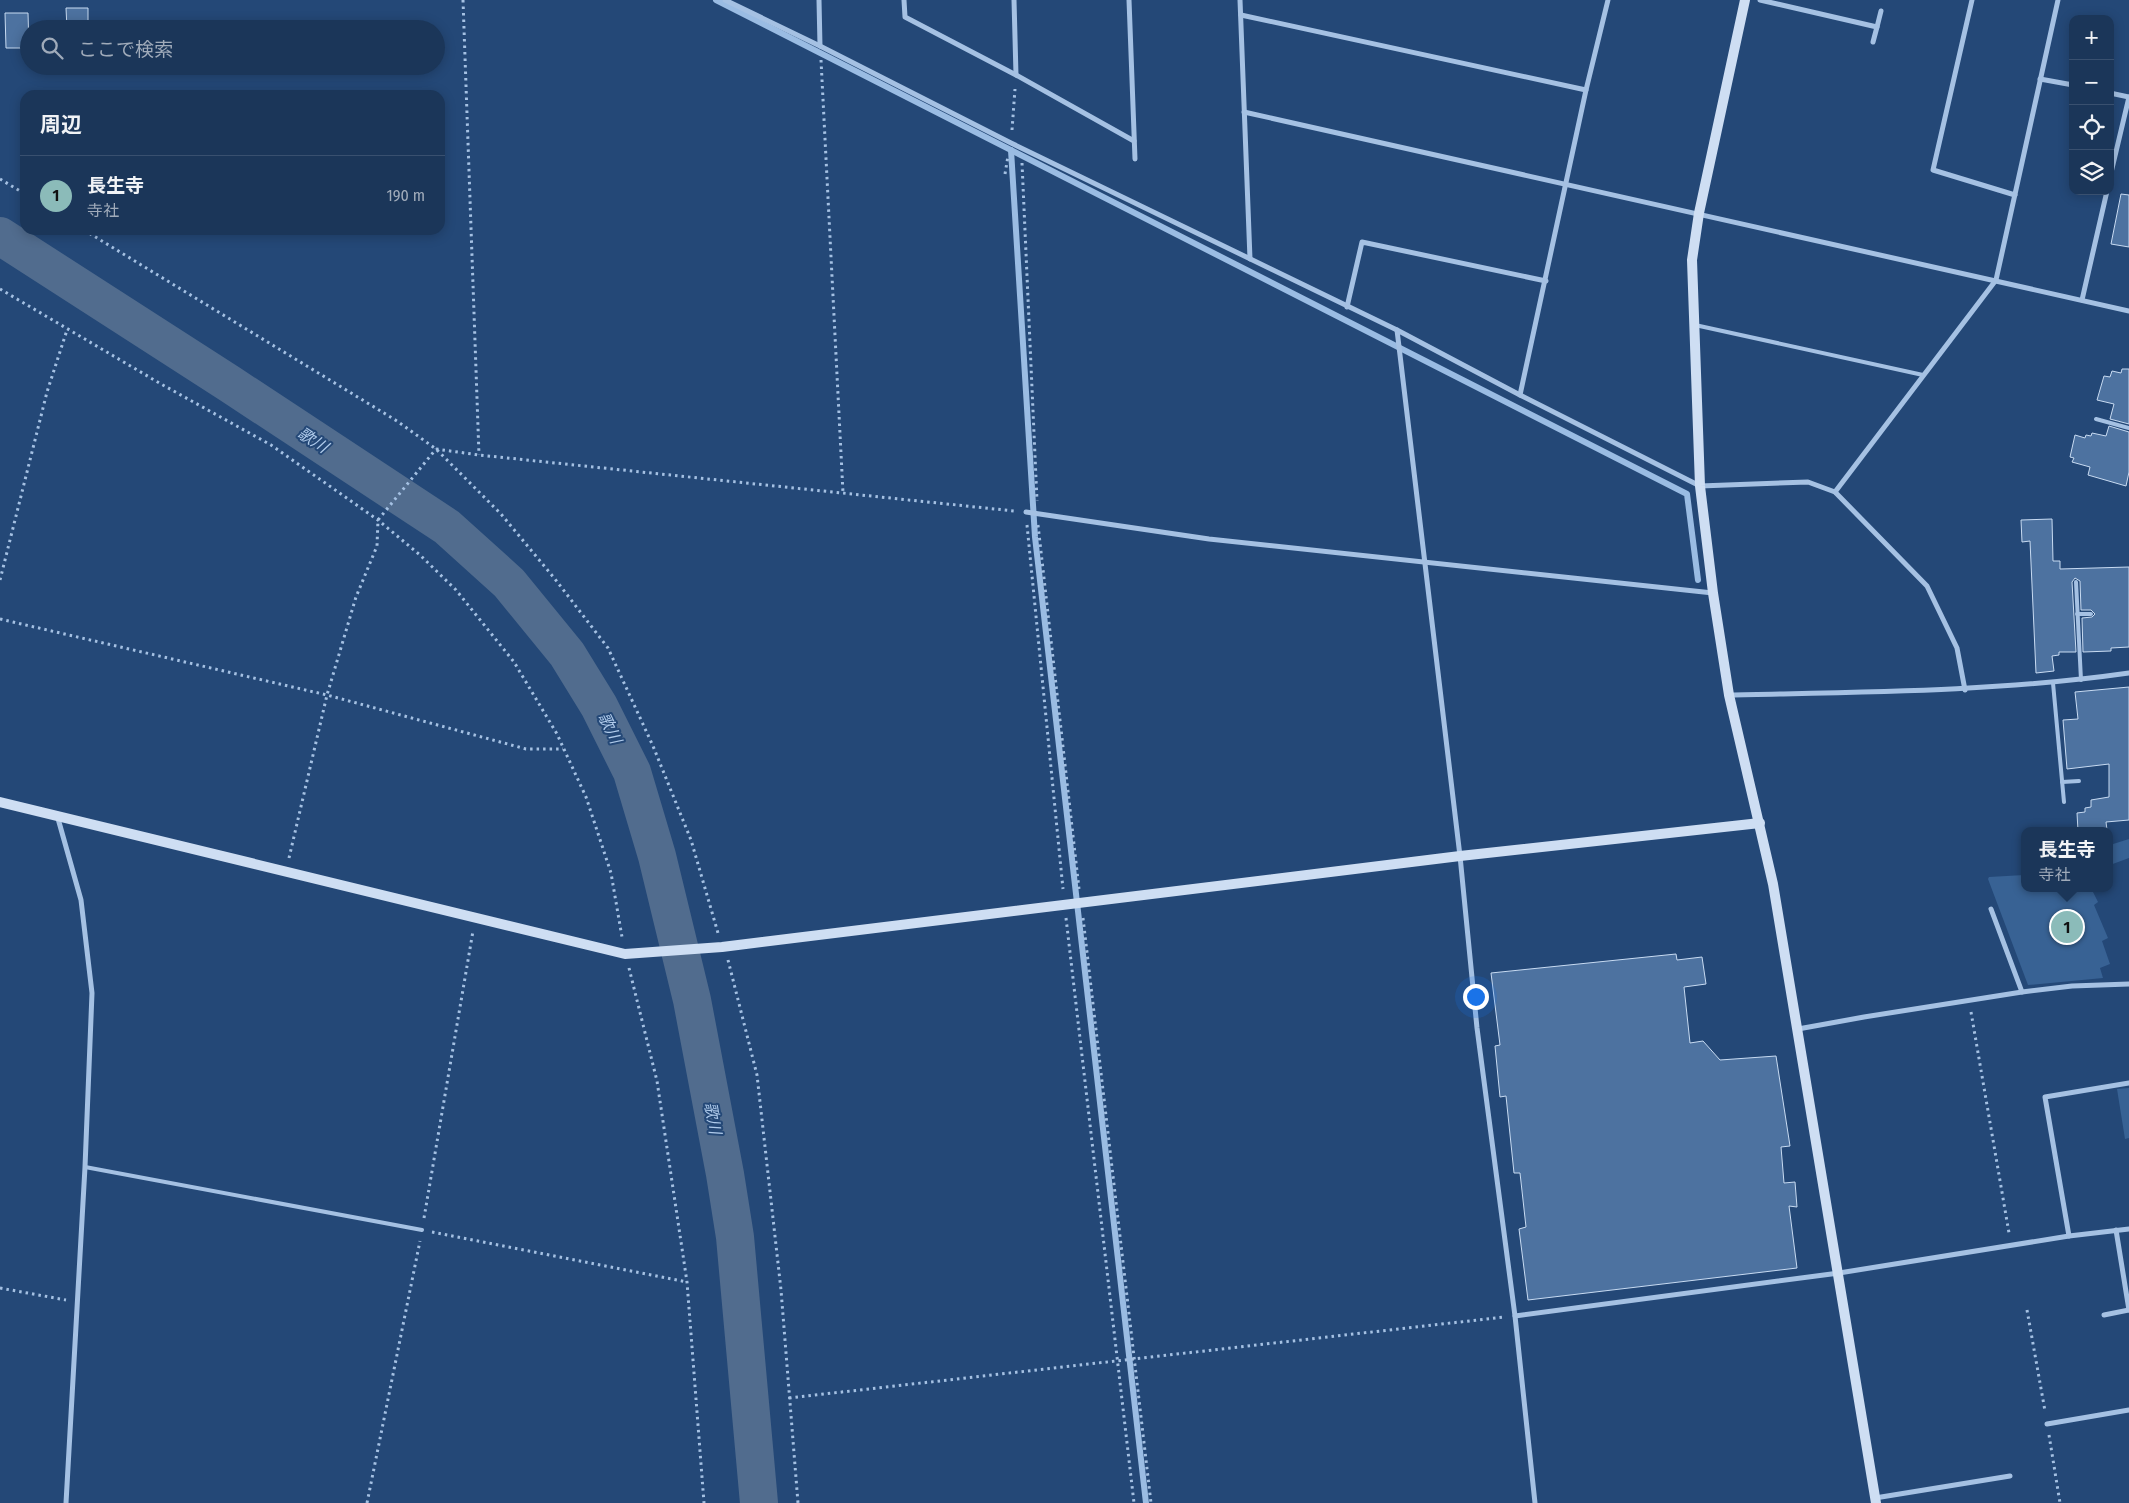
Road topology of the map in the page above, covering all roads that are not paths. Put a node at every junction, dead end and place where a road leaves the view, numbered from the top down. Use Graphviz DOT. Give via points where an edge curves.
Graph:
graph roads {
  1 [pos="725,0"];
  2 [pos="818,0"];
  3 [pos="904,0"];
  4 [pos="1014,0"];
  5 [pos="1129,0"];
  6 [pos="1240,0"];
  7 [pos="1608,0"];
  8 [pos="1745,0"];
  9 [pos="1760,0"];
  10 [pos="1972,0"];
  11 [pos="2058,0"];
  12 [pos="1881,11"];
  13 [pos="1241,15"];
  14 [pos="1876,27"];
  15 [pos="1873,42"];
  16 [pos="820,46"];
  17 [pos="1016,76"];
  18 [pos="2040,78"];
  19 [pos="2069,84"];
  20 [pos="1586,90"];
  21 [pos="2114,94"];
  22 [pos="2129,97"];
  23 [pos="1244,112"];
  24 [pos="1134,142"];
  25 [pos="1134,159"];
  26 [pos="2114,160"];
  27 [pos="1567,185"];
  28 [pos="2015,195"];
  29 [pos="2106,195"];
  30 [pos="1699,213"];
  31 [pos="1250,259"];
  32 [pos="1996,280"];
  33 [pos="1546,281"];
  34 [pos="2082,300"];
  35 [pos="1347,307"];
  36 [pos="2129,310"];
  37 [pos="1693,324"];
  38 [pos="1397,330"];
  39 [pos="1923,375"];
  40 [pos="1520,395"];
  41 [pos="2096,419"];
  42 [pos="2129,428"];
  43 [pos="1700,486"];
  44 [pos="1835,492"];
  45 [pos="1026,512"];
  46 [pos="1424,561"];
  47 [pos="2076,582"];
  48 [pos="1714,593"];
  49 [pos="2077,614"];
  50 [pos="2091,614"];
  51 [pos="2129,673"];
  52 [pos="2081,680"];
  53 [pos="2054,683"];
  54 [pos="1965,690"];
  55 [pos="1729,695"];
  56 [pos="2079,781"];
  57 [pos="2062,782"];
  58 [pos="0,802"];
  59 [pos="2064,802"];
  60 [pos="57,815"];
  61 [pos="1760,823"];
  62 [pos="1460,856"];
  63 [pos="1991,909"];
  64 [pos="2129,984"];
  65 [pos="2022,992"];
  66 [pos="1798,1029"];
  67 [pos="2129,1083"];
  68 [pos="85,1167"];
  69 [pos="2129,1229"];
  70 [pos="422,1230"];
  71 [pos="2116,1230"];
  72 [pos="2069,1236"];
  73 [pos="1839,1273"];
  74 [pos="2129,1310"];
  75 [pos="2104,1315"];
  76 [pos="1515,1316"];
  77 [pos="2129,1410"];
  78 [pos="2047,1424"];
  79 [pos="2010,1476"];
  80 [pos="1875,1501"];
  81 [pos="66,1503"];
  82 [pos="1535,1503"];
  1 -- 16 [label="street"];
  2 -- 16 [label="street"];
  3 -- 17 [label="street" via="905,17"];
  4 -- 17 [label="street"];
  5 -- 24 [label="street"];
  6 -- 13 [label="street"];
  7 -- 20 [label="street"];
  8 -- 30 [label="street"];
  9 -- 14 [label="street"];
  10 -- 28 [label="street" via="1933,170"];
  11 -- 18 [label="street"];
  12 -- 14 [label="street"];
  13 -- 20 [label="street"];
  13 -- 23 [label="street"];
  14 -- 15 [label="street"];
  16 -- 31 [label="street"];
  17 -- 24 [label="street"];
  18 -- 19 [label="street"];
  18 -- 28 [label="street"];
  20 -- 27 [label="street"];
  21 -- 22 [label="street"];
  22 -- 26 [label="street"];
  23 -- 27 [label="street"];
  23 -- 31 [label="street"];
  24 -- 25 [label="street"];
  27 -- 30 [label="street"];
  27 -- 33 [label="street"];
  28 -- 32 [label="street"];
  29 -- 34 [label="street"];
  30 -- 32 [label="street"];
  30 -- 37 [label="street" via="1692,260"];
  31 -- 35 [label="street"];
  32 -- 34 [label="street"];
  32 -- 39 [label="street"];
  33 -- 35 [label="street" via="1362,242"];
  33 -- 40 [label="street"];
  34 -- 36 [label="street"];
  35 -- 38 [label="street"];
  37 -- 39 [label="lane"];
  37 -- 43 [label="street"];
  38 -- 40 [label="street"];
  38 -- 46 [label="street"];
  39 -- 44 [label="street"];
  40 -- 43 [label="street"];
  41 -- 42 [label="lane"];
  43 -- 44 [label="street" via="1808,482"];
  43 -- 48 [label="street"];
  44 -- 54 [label="street" via="1927,586 1957,648"];
  45 -- 46 [label="street" via="1209,539"];
  46 -- 48 [label="street"];
  46 -- 62 [label="street"];
  47 -- 49 [label="lane"];
  48 -- 55 [label="street"];
  49 -- 50 [label="lane"];
  49 -- 52 [label="lane"];
  51 -- 52 [label="street"];
  52 -- 53 [label="street"];
  53 -- 54 [label="street"];
  53 -- 57 [label="lane"];
  54 -- 55 [label="street"];
  55 -- 61 [label="street"];
  56 -- 57 [label="lane"];
  57 -- 59 [label="lane"];
  58 -- 60 [label="street"];
  60 -- 62 [label="street" via="625,954 722,947"];
  60 -- 68 [label="street" via="81,900 92,993"];
  61 -- 62 [label="street"];
  61 -- 66 [label="street"];
  62 -- 76 [label="street" via="1477,1028"];
  63 -- 65 [label="street"];
  64 -- 65 [label="street"];
  65 -- 66 [label="street"];
  66 -- 73 [label="street"];
  67 -- 72 [label="street" via="2045,1098"];
  68 -- 70 [label="lane"];
  68 -- 81 [label="street"];
  69 -- 71 [label="street"];
  71 -- 72 [label="street"];
  71 -- 74 [label="street"];
  72 -- 73 [label="street"];
  73 -- 76 [label="street"];
  73 -- 80 [label="street"];
  74 -- 75 [label="street"];
  76 -- 82 [label="street"];
  77 -- 78 [label="street"];
  79 -- 80 [label="street"];
}
